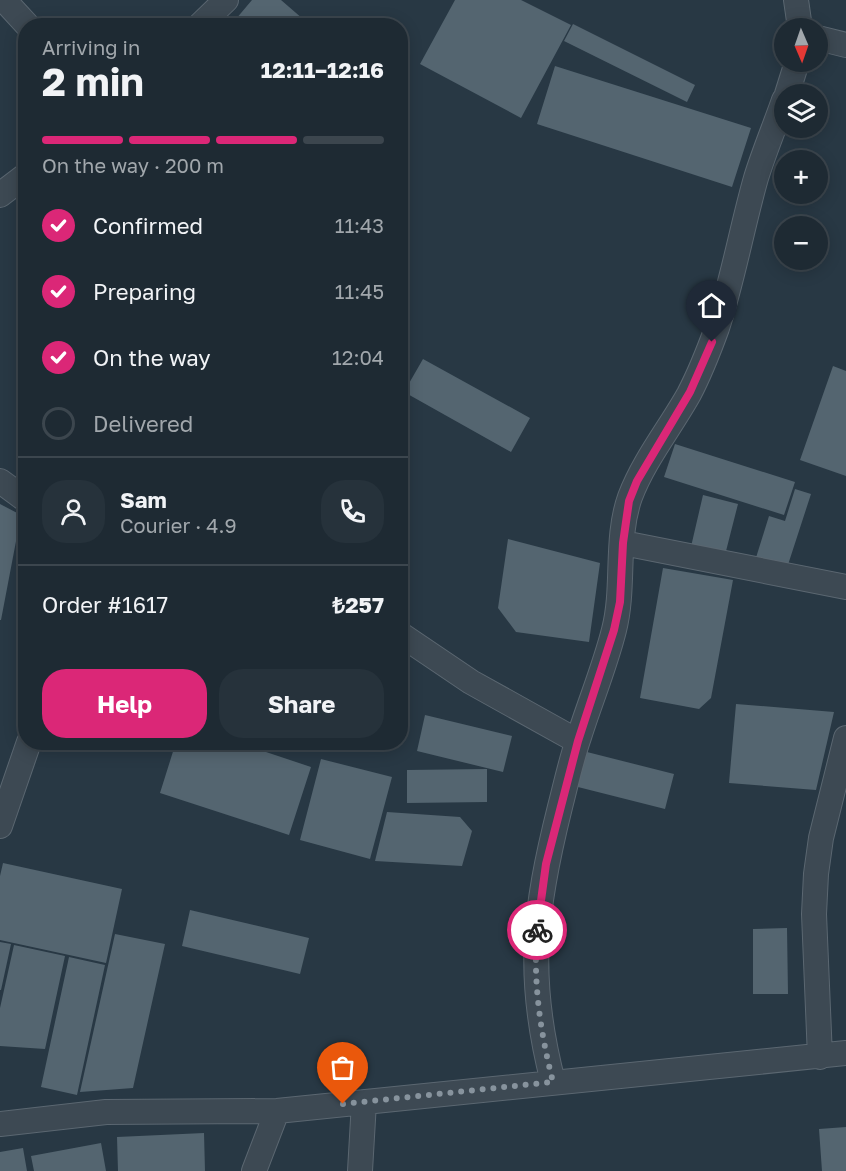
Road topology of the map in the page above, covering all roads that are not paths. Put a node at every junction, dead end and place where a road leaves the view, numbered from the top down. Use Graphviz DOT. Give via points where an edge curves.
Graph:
graph roads {
  1 [pos="4,0"];
  2 [pos="226,0"];
  3 [pos="796,0"];
  4 [pos="21,18"];
  5 [pos="207,18"];
  6 [pos="799,18"];
  7 [pos="828,40"];
  8 [pos="846,45"];
  9 [pos="774,128"];
  10 [pos="18,181"];
  11 [pos="0,195"];
  12 [pos="0,482"];
  13 [pos="18,494"];
  14 [pos="623,543"];
  15 [pos="846,587"];
  16 [pos="408,639"];
  17 [pos="846,738"];
  18 [pos="578,741"];
  19 [pos="26,750"];
  20 [pos="0,826"];
  21 [pos="846,1053"];
  22 [pos="820,1057"];
  23 [pos="553,1082"];
  24 [pos="364,1102"];
  25 [pos="277,1111"];
  26 [pos="0,1124"];
  27 [pos="254,1171"];
  28 [pos="360,1171"];
  1 -- 4 [label="street"];
  2 -- 5 [label="street"];
  3 -- 6 [label="street"];
  7 -- 8 [label="street"];
  9 -- 14 [label="street" via="757,175 714,337 690,392 637,481 629,501"];
  10 -- 11 [label="street"];
  12 -- 13 [label="street"];
  14 -- 15 [label="street"];
  14 -- 18 [label="street" via="620,602 614,630"];
  16 -- 18 [label="street" via="471,682"];
  17 -- 22 [label="street" via="816,874"];
  18 -- 23 [label="street" via="546,864 536,937 538,1014"];
  19 -- 20 [label="street"];
  21 -- 22 [label="street"];
  22 -- 23 [label="street"];
  23 -- 24 [label="street"];
  24 -- 25 [label="street"];
  24 -- 28 [label="street"];
  25 -- 26 [label="street" via="106,1112"];
  25 -- 27 [label="street"];
}
